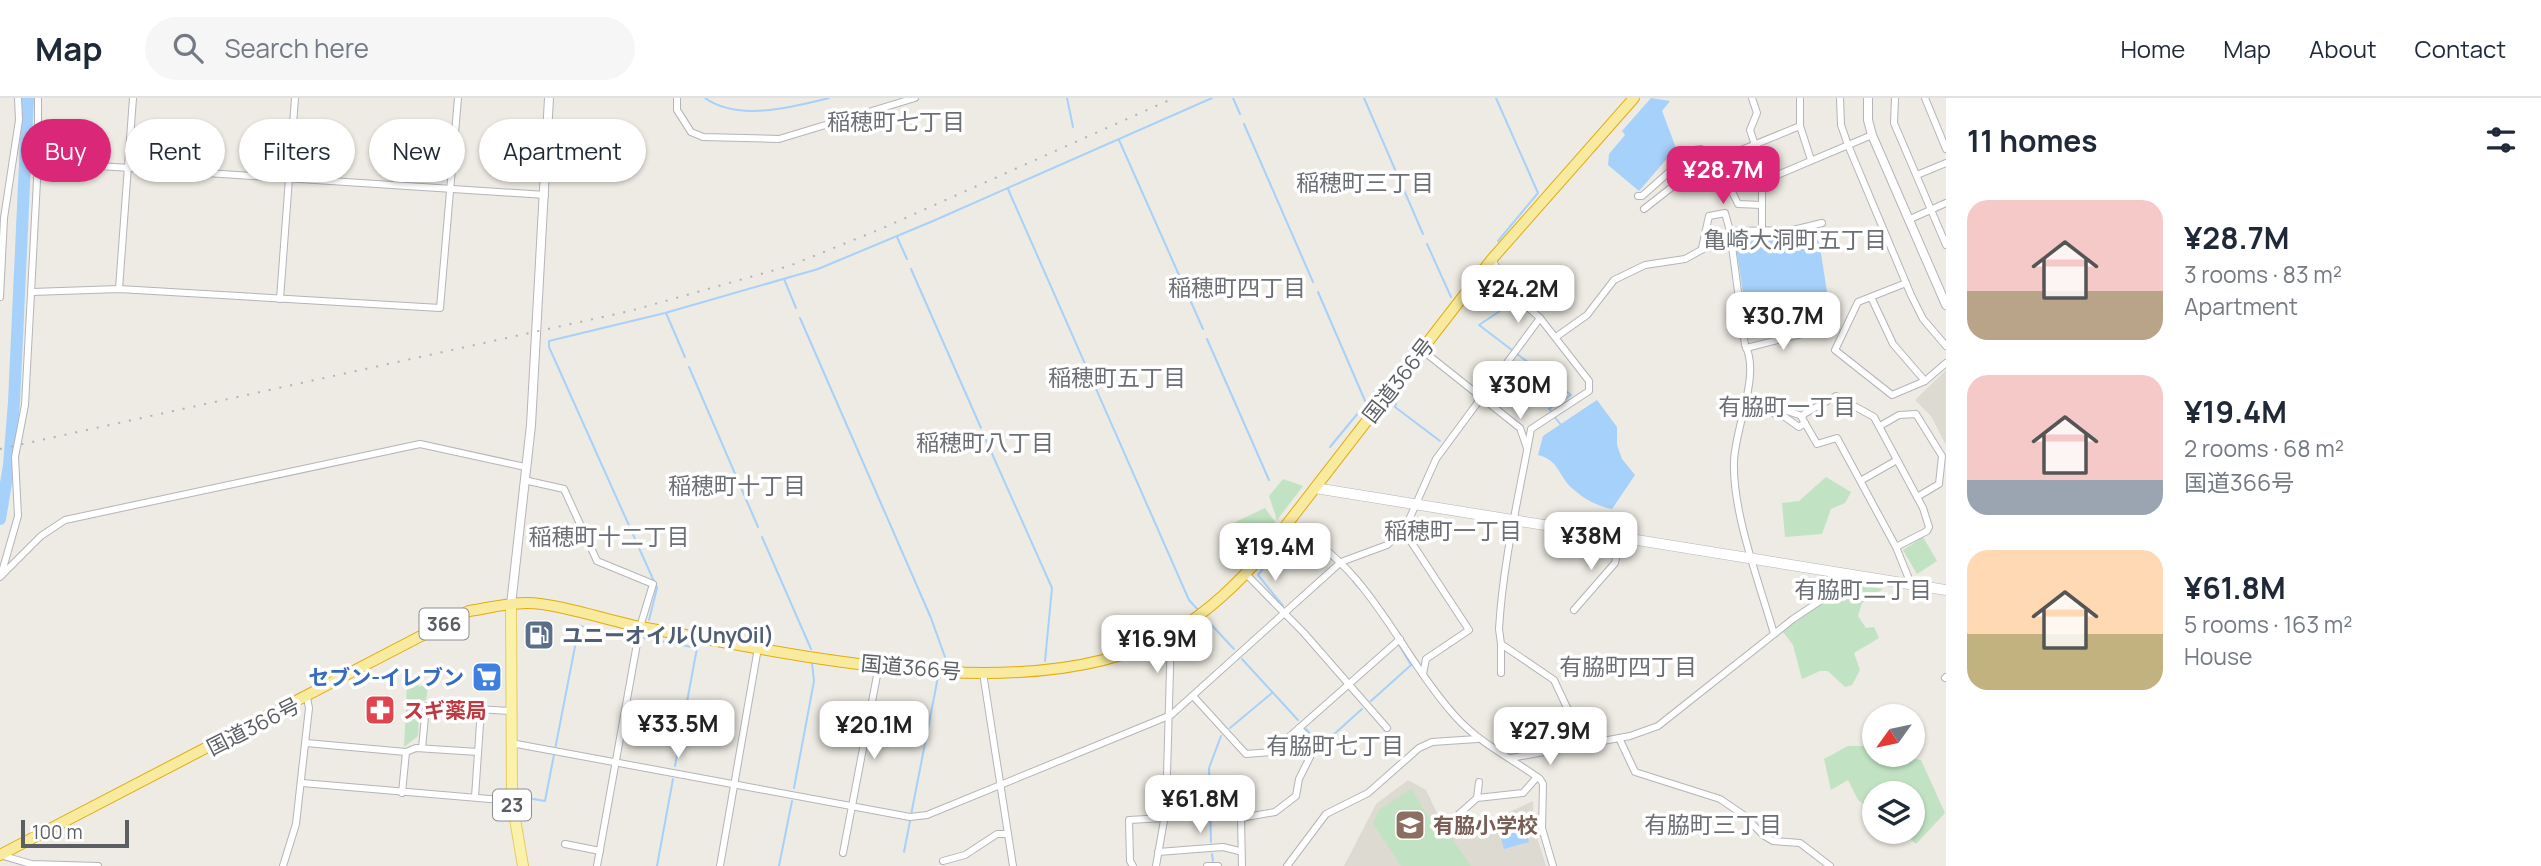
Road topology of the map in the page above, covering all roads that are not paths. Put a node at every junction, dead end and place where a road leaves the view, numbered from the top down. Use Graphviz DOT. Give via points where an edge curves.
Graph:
graph roads {
  1 [pos="18,98"];
  2 [pos="38,98"];
  3 [pos="133,98"];
  4 [pos="295,98"];
  5 [pos="458,98"];
  6 [pos="549,98"];
  7 [pos="677,98"];
  8 [pos="915,98"];
  9 [pos="1634,98"];
  10 [pos="1752,98"];
  11 [pos="1800,98"];
  12 [pos="1840,98"];
  13 [pos="1868,98"];
  14 [pos="1895,98"];
  15 [pos="1925,98"];
  16 [pos="38,119"];
  17 [pos="132,119"];
  18 [pos="294,119"];
  19 [pos="1800,126"];
  20 [pos="1872,135"];
  21 [pos="1755,145"];
  22 [pos="1848,145"];
  23 [pos="1946,149"];
  24 [pos="1811,160"];
  25 [pos="1715,162"];
  26 [pos="1946,163"];
  27 [pos="1917,175"];
  28 [pos="37,182"];
  29 [pos="129,182"];
  30 [pos="290,182"];
  31 [pos="326,182"];
  32 [pos="450,189"];
  33 [pos="545,195"];
  34 [pos="1638,195"];
  35 [pos="1946,203"];
  36 [pos="1762,205"];
  37 [pos="1644,209"];
  38 [pos="1931,210"];
  39 [pos="2,218"];
  40 [pos="1908,220"];
  41 [pos="1822,223"];
  42 [pos="1762,230"];
  43 [pos="1730,231"];
  44 [pos="1730,244"];
  45 [pos="1946,245"];
  46 [pos="1702,248"];
  47 [pos="1492,259"];
  48 [pos="1906,283"];
  49 [pos="119,289"];
  50 [pos="32,292"];
  51 [pos="0,297"];
  52 [pos="1871,297"];
  53 [pos="280,299"];
  54 [pos="1946,305"];
  55 [pos="1540,318"];
  56 [pos="1818,330"];
  57 [pos="1556,337"];
  58 [pos="1946,346"];
  59 [pos="1746,348"];
  60 [pos="1422,350"];
  61 [pos="1946,363"];
  62 [pos="1925,381"];
  63 [pos="1479,398"];
  64 [pos="1745,402"];
  65 [pos="1774,414"];
  66 [pos="1803,419"];
  67 [pos="1880,426"];
  68 [pos="1527,450"];
  69 [pos="1898,460"];
  70 [pos="525,467"];
  71 [pos="1862,480"];
  72 [pos="524,481"];
  73 [pos="1315,488"];
  74 [pos="1917,496"];
  75 [pos="1414,504"];
  76 [pos="1511,519"];
  77 [pos="1287,524"];
  78 [pos="1404,531"];
  79 [pos="1621,536"];
  80 [pos="1896,547"];
  81 [pos="1752,559"];
  82 [pos="1341,562"];
  83 [pos="1246,574"];
  84 [pos="1,576"];
  85 [pos="1856,577"];
  86 [pos="1911,584"];
  87 [pos="1946,590"];
  88 [pos="511,604"];
  89 [pos="1574,610"];
  90 [pos="1284,613"];
  91 [pos="640,627"];
  92 [pos="1171,634"];
  93 [pos="1774,634"];
  94 [pos="1400,639"];
  95 [pos="1501,644"];
  96 [pos="758,648"];
  97 [pos="879,665"];
  98 [pos="983,673"];
  99 [pos="1501,673"];
  100 [pos="1423,674"];
  101 [pos="1348,684"];
  102 [pos="1193,696"];
  103 [pos="307,698"];
  104 [pos="481,709"];
  105 [pos="511,711"];
  106 [pos="1171,716"];
  107 [pos="1298,728"];
  108 [pos="1387,728"];
  109 [pos="1619,738"];
  110 [pos="1478,739"];
  111 [pos="306,743"];
  112 [pos="511,743"];
  113 [pos="1585,746"];
  114 [pos="422,748"];
  115 [pos="405,752"];
  116 [pos="478,752"];
  117 [pos="1511,758"];
  118 [pos="616,762"];
  119 [pos="1536,777"];
  120 [pos="1479,782"];
  121 [pos="302,783"];
  122 [pos="735,784"];
  123 [pos="1002,786"];
  124 [pos="402,793"];
  125 [pos="475,797"];
  126 [pos="1476,798"];
  127 [pos="512,800"];
  128 [pos="852,805"];
  129 [pos="1459,814"];
  130 [pos="1165,818"];
  131 [pos="1007,834"];
  132 [pos="565,844"];
  133 [pos="600,850"];
  134 [pos="1240,850"];
  135 [pos="1158,852"];
  136 [pos="843,853"];
  137 [pos="0,855"];
  138 [pos="943,861"];
  139 [pos="18,864"];
  140 [pos="98,866"];
  141 [pos="283,866"];
  142 [pos="523,866"];
  143 [pos="597,866"];
  144 [pos="720,866"];
  145 [pos="1013,866"];
  146 [pos="1133,866"];
  147 [pos="1156,866"];
  148 [pos="1207,866"];
  149 [pos="1218,866"];
  150 [pos="1242,866"];
  151 [pos="1287,866"];
  152 [pos="1553,866"];
  153 [pos="1830,866"];
  1 -- 39 [label="street" via="19,120"];
  2 -- 16 [label="street"];
  3 -- 17 [label="street"];
  4 -- 18 [label="street"];
  5 -- 32 [label="street"];
  6 -- 33 [label="street"];
  7 -- 8 [label="street" via="677,110 691,132 704,137 779,139"];
  9 -- 47 [label="highway, 国道366号 / 366"];
  10 -- 21 [label="street" via="1757,113 1750,130"];
  11 -- 19 [label="street"];
  12 -- 22 [label="street" via="1841,125"];
  13 -- 20 [label="street"];
  14 -- 27 [label="street" via="1894,122"];
  15 -- 23 [label="street"];
  19 -- 21 [label="street"];
  19 -- 24 [label="street"];
  20 -- 22 [label="street"];
  20 -- 40 [label="street"];
  21 -- 25 [label="street"];
  22 -- 24 [label="street"];
  22 -- 48 [label="street"];
  24 -- 36 [label="street" via="1763,182"];
  25 -- 34 [label="street" via="1701,149 1694,150"];
  25 -- 36 [label="street" via="1738,204"];
  25 -- 37 [label="street" via="1689,173"];
  26 -- 27 [label="street"];
  27 -- 38 [label="street"];
  28 -- 50 [label="street"];
  29 -- 49 [label="street"];
  30 -- 53 [label="street"];
  31 -- 32 [label="street"];
  32 -- 33 [label="street"];
  32 -- 53 [label="street" via="440,308"];
  33 -- 70 [label="street"];
  35 -- 38 [label="street"];
  36 -- 42 [label="street"];
  38 -- 40 [label="street"];
  38 -- 45 [label="street"];
  39 -- 51 [label="street"];
  40 -- 54 [label="street"];
  41 -- 42 [label="street" via="1793,230"];
  42 -- 43 [label="street"];
  43 -- 44 [label="street"];
  43 -- 46 [label="street" via="1725,213 1709,216"];
  44 -- 46 [label="street"];
  44 -- 59 [label="street"];
  46 -- 57 [label="street" via="1685,260 1645,265 1614,280 1587,315"];
  47 -- 55 [label="street" via="1508,290"];
  47 -- 60 [label="highway, 国道366号 / 366"];
  48 -- 52 [label="street"];
  48 -- 58 [label="street" via="1923,319"];
  49 -- 50 [label="street"];
  49 -- 53 [label="street"];
  50 -- 84 [label="street" via="25,405 15,457 18,516"];
  52 -- 62 [label="street" via="1893,344"];
  52 -- 62 [label="street" via="1858,302 1835,350 1892,395"];
  55 -- 57 [label="street"];
  55 -- 63 [label="street"];
  56 -- 59 [label="street"];
  57 -- 68 [label="street" via="1589,381 1589,391 1531,429"];
  59 -- 64 [label="street" via="1749,376"];
  60 -- 63 [label="street"];
  60 -- 73 [label="highway, 国道366号 / 366"];
  61 -- 62 [label="street"];
  63 -- 68 [label="street" via="1520,428"];
  63 -- 75 [label="street" via="1436,459"];
  64 -- 66 [label="street" via="1768,404"];
  64 -- 81 [label="street" via="1737,430 1734,474"];
  65 -- 66 [label="street" via="1799,427"];
  66 -- 67 [label="street" via="1839,395 1872,415"];
  66 -- 71 [label="street" via="1817,444 1837,438"];
  67 -- 69 [label="street"];
  67 -- 74 [label="street" via="1899,415 1916,414 1942,456 1938,484"];
  68 -- 76 [label="street"];
  69 -- 71 [label="street"];
  69 -- 74 [label="street"];
  70 -- 72 [label="street"];
  70 -- 84 [label="street" via="420,444 65,520 41,536"];
  71 -- 80 [label="street"];
  72 -- 88 [label="street"];
  72 -- 91 [label="street" via="564,489 597,561 653,584"];
  73 -- 75 [label="main road"];
  73 -- 77 [label="highway, 国道366号 / 366"];
  74 -- 80 [label="street" via="1929,527"];
  75 -- 76 [label="main road"];
  75 -- 78 [label="street"];
  76 -- 79 [label="main road"];
  76 -- 95 [label="street" via="1501,599"];
  77 -- 82 [label="street" via="1317,539"];
  77 -- 83 [label="highway, 国道366号 / 366"];
  78 -- 82 [label="street" via="1387,545"];
  78 -- 100 [label="street" via="1469,630 1426,659"];
  79 -- 81 [label="main road"];
  79 -- 89 [label="street" via="1615,563"];
  80 -- 86 [label="street"];
  81 -- 85 [label="main road"];
  81 -- 93 [label="street"];
  82 -- 90 [label="street"];
  82 -- 94 [label="street" via="1377,601"];
  83 -- 90 [label="street"];
  83 -- 92 [label="highway, 国道366号 / 366"];
  85 -- 86 [label="main road"];
  85 -- 93 [label="street"];
  86 -- 87 [label="main road"];
  88 -- 91 [label="highway, 国道366号 / 366" via="529,603"];
  88 -- 103 [label="highway, 国道366号 / 366" via="469,611"];
  88 -- 105 [label="main road, 23"];
  90 -- 101 [label="street"];
  90 -- 102 [label="street"];
  91 -- 96 [label="highway, 国道366号 / 366"];
  91 -- 118 [label="street"];
  92 -- 98 [label="highway, 国道366号 / 366" via="1090,665"];
  92 -- 106 [label="street"];
  93 -- 109 [label="street" via="1658,726"];
  94 -- 100 [label="street"];
  94 -- 101 [label="street"];
  95 -- 99 [label="street"];
  95 -- 113 [label="street" via="1555,680"];
  96 -- 97 [label="highway, 国道366号 / 366"];
  96 -- 122 [label="street"];
  97 -- 98 [label="highway, 国道366号 / 366"];
  97 -- 128 [label="street"];
  98 -- 123 [label="street"];
  100 -- 110 [label="street"];
  101 -- 107 [label="street"];
  101 -- 108 [label="street"];
  102 -- 106 [label="street"];
  102 -- 107 [label="street" via="1246,754 1272,752"];
  103 -- 111 [label="street"];
  103 -- 137 [label="highway, 国道366号 / 366"];
  104 -- 105 [label="street"];
  104 -- 114 [label="street" via="426,706"];
  104 -- 116 [label="street"];
  105 -- 112 [label="main road, 23"];
  106 -- 123 [label="street"];
  106 -- 130 [label="street"];
  107 -- 134 [label="street" via="1315,747 1296,796 1275,812 1241,818"];
  109 -- 113 [label="street"];
  109 -- 153 [label="street" via="1635,772 1720,799 1763,835 1773,841 1800,843"];
  110 -- 117 [label="street"];
  110 -- 151 [label="street" via="1432,742 1419,748 1368,793 1326,814"];
  111 -- 115 [label="street"];
  111 -- 121 [label="street"];
  112 -- 118 [label="street"];
  112 -- 127 [label="main road, 23"];
  113 -- 117 [label="street"];
  114 -- 115 [label="street"];
  114 -- 116 [label="street"];
  115 -- 124 [label="street"];
  116 -- 125 [label="street"];
  117 -- 119 [label="street"];
  118 -- 122 [label="street"];
  118 -- 133 [label="street"];
  119 -- 126 [label="street" via="1523,793"];
  119 -- 152 [label="street" via="1543,784 1542,828"];
  120 -- 126 [label="street"];
  121 -- 124 [label="street"];
  121 -- 141 [label="street"];
  122 -- 128 [label="street"];
  122 -- 144 [label="street"];
  123 -- 128 [label="street" via="928,815 910,817"];
  123 -- 131 [label="street"];
  124 -- 125 [label="street"];
  125 -- 127 [label="street"];
  126 -- 129 [label="street"];
  127 -- 142 [label="main road, 23"];
  128 -- 136 [label="street"];
  130 -- 135 [label="street"];
  130 -- 146 [label="street" via="1129,820"];
  131 -- 138 [label="street" via="997,834 965,855"];
  131 -- 145 [label="street"];
  132 -- 133 [label="street"];
  133 -- 143 [label="street"];
  134 -- 135 [label="street"];
  134 -- 150 [label="street"];
  135 -- 147 [label="street"];
  137 -- 139 [label="street"];
  139 -- 140 [label="street"];
  148 -- 149 [label="street"];
}
